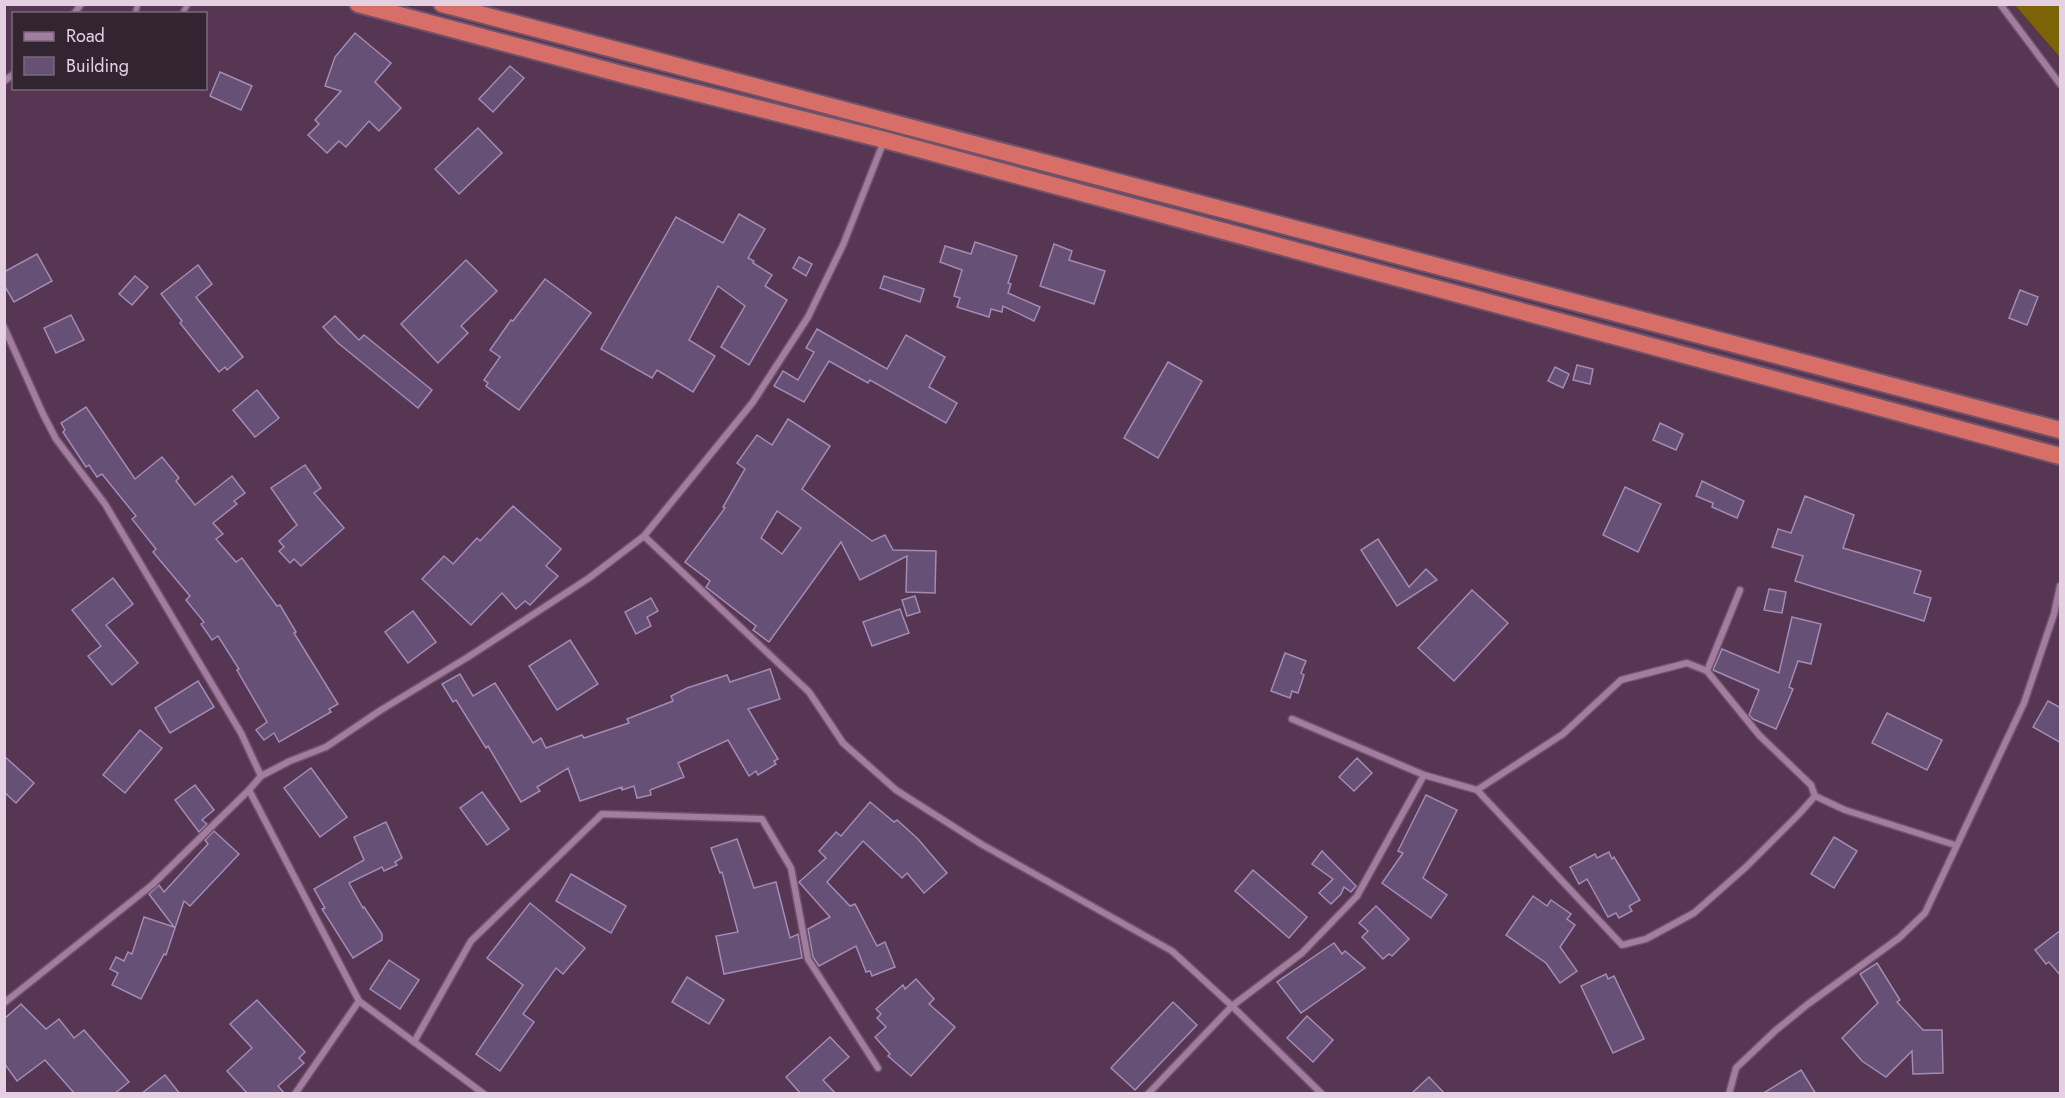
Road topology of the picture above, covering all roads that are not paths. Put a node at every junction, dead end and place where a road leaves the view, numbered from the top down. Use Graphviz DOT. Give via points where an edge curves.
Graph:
graph roads {
  1 [pos="358,4"];
  2 [pos="442,4"];
  3 [pos="2000,4"];
  4 [pos="2061,84"];
  5 [pos="885,140"];
  6 [pos="4,327"];
  7 [pos="2061,430"];
  8 [pos="2061,456"];
  9 [pos="644,536"];
  10 [pos="2061,586"];
  11 [pos="1740,590"];
  12 [pos="1707,671"];
  13 [pos="1292,719"];
  14 [pos="1424,775"];
  15 [pos="261,776"];
  16 [pos="249,790"];
  17 [pos="1477,790"];
  18 [pos="1815,796"];
  19 [pos="1956,845"];
  20 [pos="359,1001"];
  21 [pos="4,1003"];
  22 [pos="1232,1006"];
  23 [pos="414,1042"];
  24 [pos="878,1068"];
  25 [pos="295,1094"];
  26 [pos="484,1094"];
  27 [pos="1148,1094"];
  28 [pos="1322,1094"];
  29 [pos="1729,1094"];
  1 -- 5 [label="highway"];
  2 -- 7 [label="highway"];
  3 -- 4 [label="street"];
  5 -- 8 [label="highway"];
  5 -- 9 [label="street" via="843,245 808,317 753,402"];
  6 -- 15 [label="street" via="56,439 105,504 241,733"];
  9 -- 15 [label="street" via="589,578 326,747"];
  9 -- 22 [label="street" via="809,692 843,743 896,790 981,844 1172,951"];
  10 -- 19 [label="street" via="2024,703"];
  11 -- 12 [label="street"];
  12 -- 17 [label="street" via="1687,663 1621,680 1563,734"];
  12 -- 18 [label="street" via="1760,735 1811,785"];
  13 -- 14 [label="street"];
  14 -- 17 [label="street"];
  14 -- 22 [label="street" via="1357,896 1302,953"];
  15 -- 16 [label="street"];
  16 -- 20 [label="street"];
  16 -- 21 [label="street" via="152,885"];
  17 -- 18 [label="street" via="1622,945 1646,939 1694,913 1746,867"];
  18 -- 19 [label="street" via="1845,810"];
  19 -- 29 [label="street" via="1925,913 1899,938 1775,1031 1736,1068"];
  20 -- 23 [label="street"];
  20 -- 25 [label="street"];
  22 -- 27 [label="street"];
  22 -- 28 [label="street"];
  23 -- 24 [label="street" via="471,941 602,814 762,819 791,868 808,959"];
  23 -- 26 [label="street"];
}
